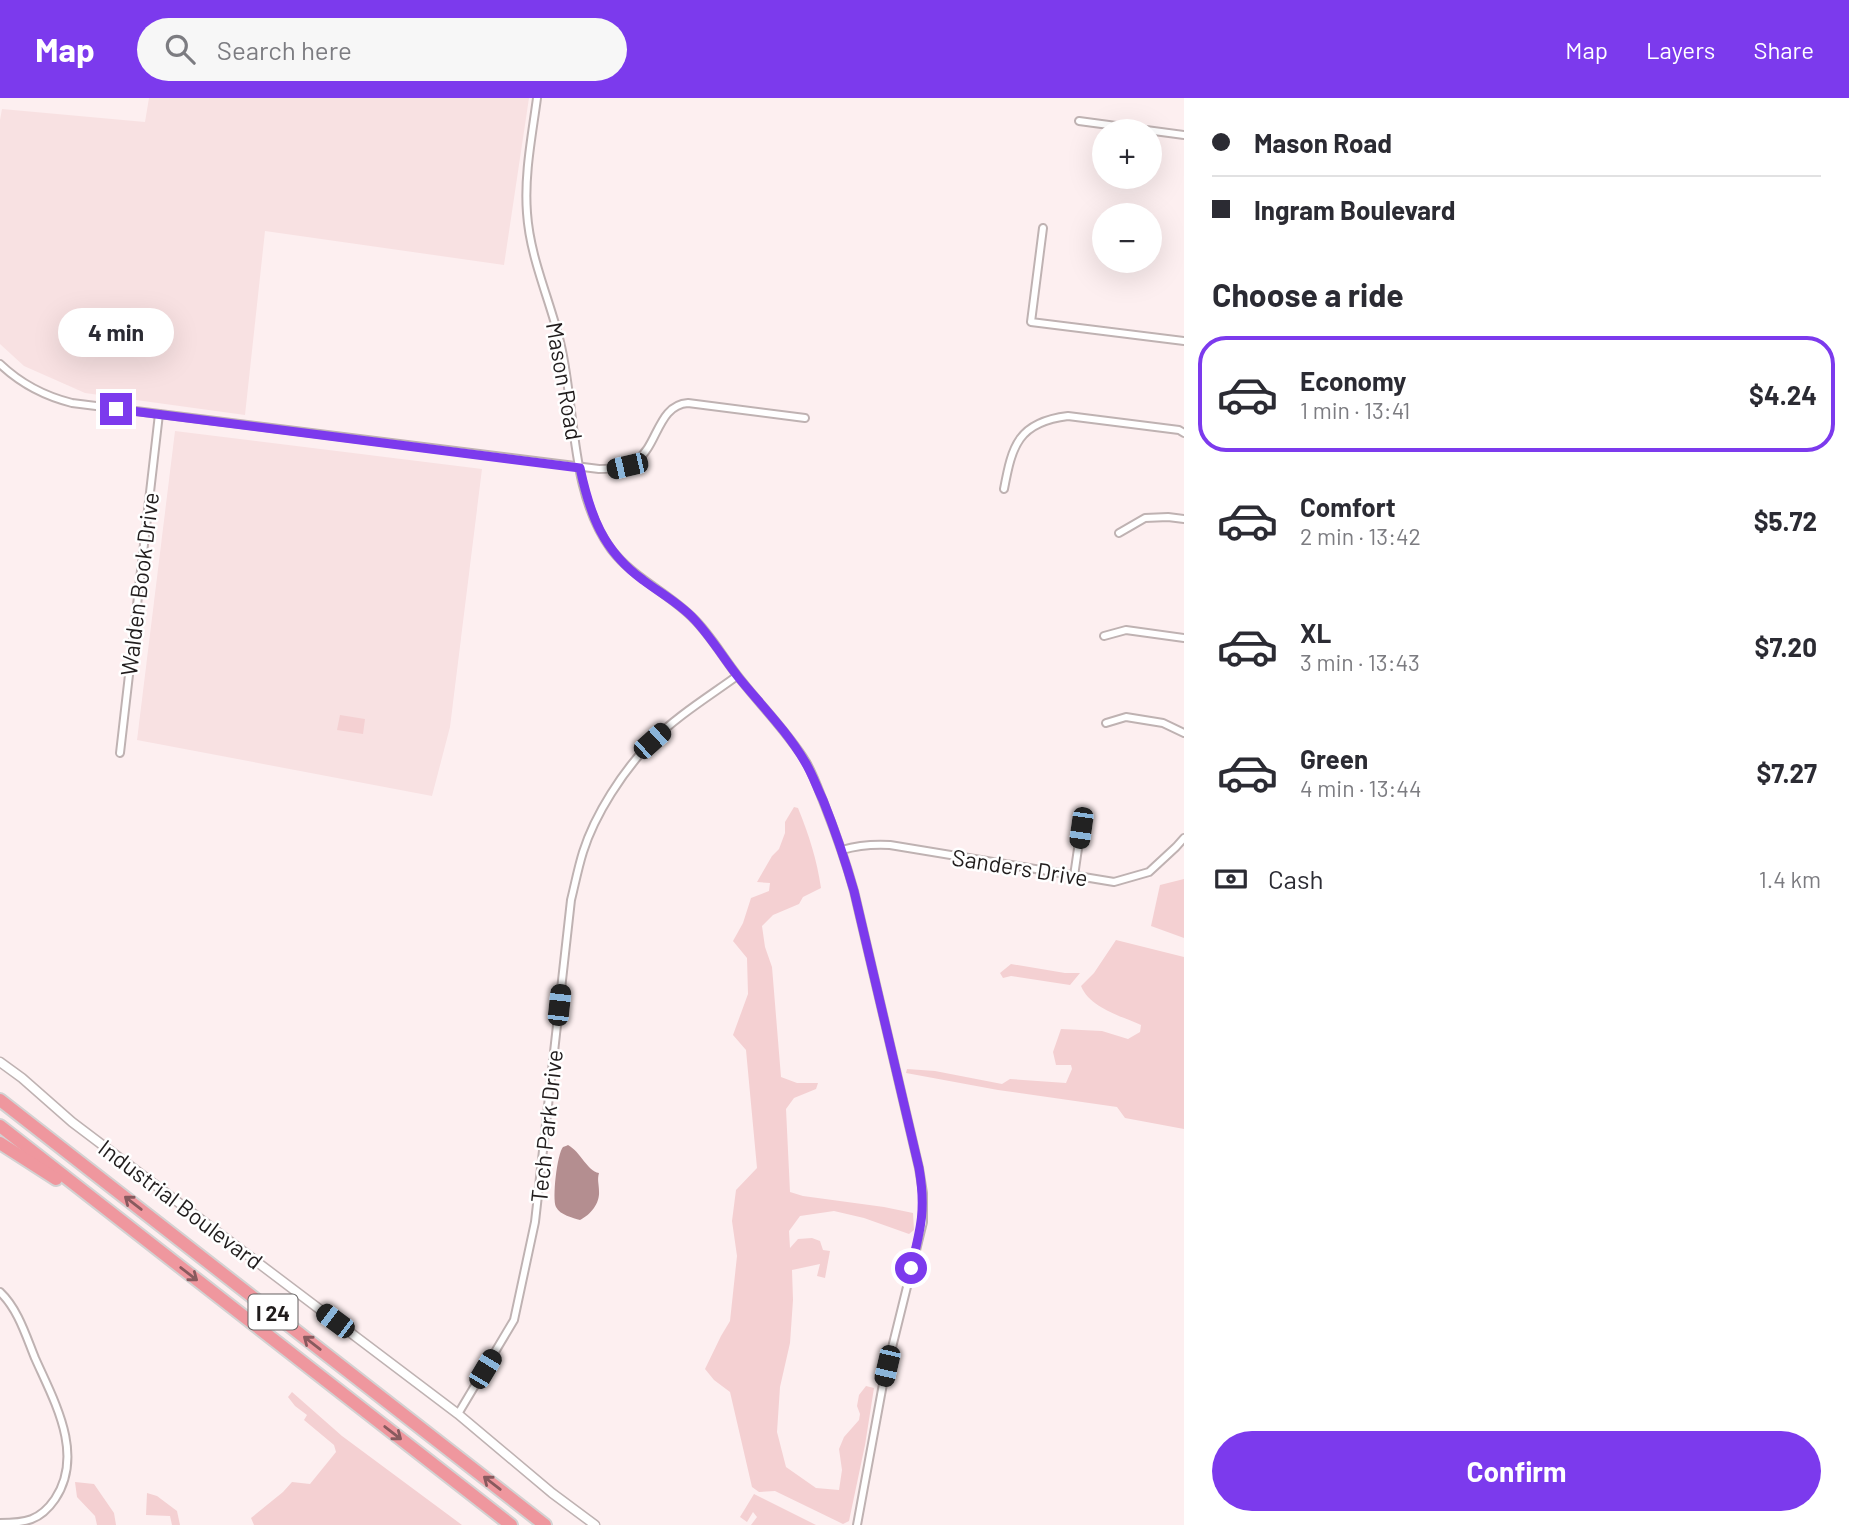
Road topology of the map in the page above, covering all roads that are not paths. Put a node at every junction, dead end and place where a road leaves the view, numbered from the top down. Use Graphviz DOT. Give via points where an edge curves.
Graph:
graph roads {
  1 [pos="537,98"];
  2 [pos="1079,121"];
  3 [pos="1184,135"];
  4 [pos="1043,228"];
  5 [pos="1184,341"];
  6 [pos="0,364"];
  7 [pos="159,414"];
  8 [pos="805,418"];
  9 [pos="1184,433"];
  10 [pos="580,468"];
  11 [pos="1004,489"];
  12 [pos="1184,519"];
  13 [pos="1119,533"];
  14 [pos="1104,636"];
  15 [pos="1184,638"];
  16 [pos="737,676"];
  17 [pos="1106,723"];
  18 [pos="1184,733"];
  19 [pos="120,753"];
  20 [pos="1081,828"];
  21 [pos="1184,838"];
  22 [pos="842,849"];
  23 [pos="1074,876"];
  24 [pos="0,1062"];
  25 [pos="0,1100"];
  26 [pos="0,1126"];
  27 [pos="0,1143"];
  28 [pos="119,1219"];
  29 [pos="0,1292"];
  30 [pos="458,1414"];
  31 [pos="0,1523"];
  32 [pos="511,1525"];
  33 [pos="545,1525"];
  34 [pos="596,1525"];
  35 [pos="857,1525"];
  1 -- 10 [label="street, Mason Road" via="527,216 563,354"];
  2 -- 3 [label="street"];
  4 -- 5 [label="street" via="1031,322"];
  6 -- 7 [label="street" via="52,398"];
  7 -- 10 [label="street"];
  7 -- 19 [label="street, Walden Book Drive"];
  8 -- 10 [label="street" via="681,403 666,415 638,460 613,469"];
  9 -- 11 [label="street" via="1068,416 1051,418 1029,429 1015,446"];
  10 -- 16 [label="street, Mason Road" via="592,514 610,548 622,563 694,619"];
  12 -- 13 [label="street" via="1145,518"];
  14 -- 15 [label="street" via="1126,630"];
  16 -- 22 [label="street, Mason Road" via="806,763"];
  16 -- 30 [label="street, Tech Park Drive" via="670,725 637,757 608,799 583,851 567,929 535,1222 518,1303 514,1320"];
  17 -- 18 [label="street" via="1126,717 1163,723"];
  20 -- 23 [label="street"];
  21 -- 23 [label="street, Sanders Drive" via="1149,872 1114,882"];
  22 -- 23 [label="street, Sanders Drive" via="890,845"];
  22 -- 35 [label="street, Mason Road" via="923,1193 923,1222 883,1384"];
  24 -- 30 [label="street, Industrial Boulevard" via="72,1122"];
  33 -- 25 [label="highway, I 24, one-way"];
  26 -- 28 [label="highway, I 24"];
  27 -- 28 [label="highway"];
  28 -- 32 [label="highway, I 24, one-way"];
  29 -- 31 [label="street" via="17,1316 62,1419 68,1446 61,1490 47,1511 23,1523"];
  30 -- 34 [label="street, Industrial Boulevard"];
}
